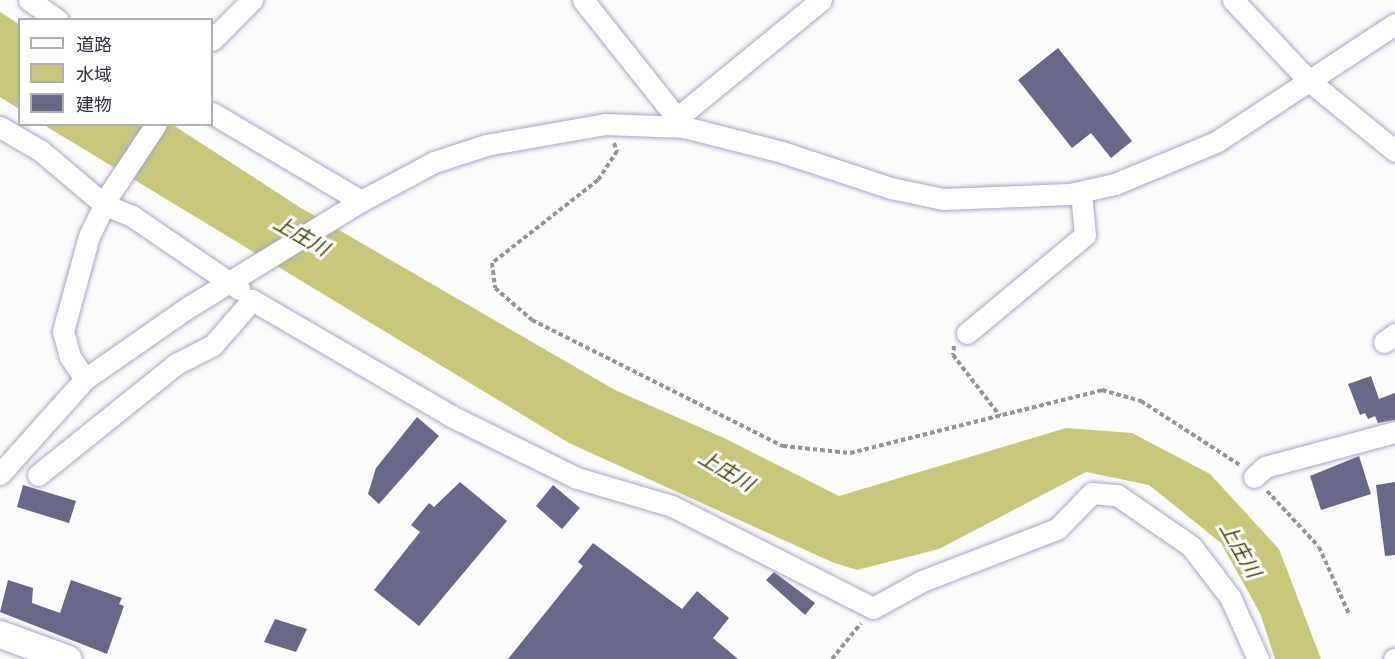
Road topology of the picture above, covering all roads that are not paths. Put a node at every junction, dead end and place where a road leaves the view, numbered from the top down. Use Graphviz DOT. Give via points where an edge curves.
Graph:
graph roads {
  1 [pos="29,0"];
  2 [pos="252,0"];
  3 [pos="583,0"];
  4 [pos="821,0"];
  5 [pos="1233,0"];
  6 [pos="54,18"];
  7 [pos="1395,24"];
  8 [pos="213,39"];
  9 [pos="1308,80"];
  10 [pos="213,114"];
  11 [pos="680,122"];
  12 [pos="0,126"];
  13 [pos="155,126"];
  14 [pos="1395,151"];
  15 [pos="1082,192"];
  16 [pos="107,200"];
  17 [pos="361,201"];
  18 [pos="232,282"];
  19 [pos="252,300"];
  20 [pos="967,333"];
  21 [pos="85,379"];
  22 [pos="1395,432"];
  23 [pos="0,474"];
  24 [pos="38,475"];
  25 [pos="1254,477"];
  26 [pos="0,634"];
  27 [pos="68,659"];
  28 [pos="1257,659"];
  1 -- 6 [label="street"];
  2 -- 8 [label="street"];
  3 -- 11 [label="street"];
  4 -- 11 [label="street"];
  5 -- 9 [label="street"];
  7 -- 9 [label="street"];
  9 -- 14 [label="street"];
  9 -- 15 [label="street" via="1216,142 1115,184"];
  10 -- 17 [label="street"];
  11 -- 15 [label="street" via="891,188 943,199 1010,200"];
  11 -- 17 [label="street" via="606,124 476,148 434,162"];
  12 -- 16 [label="street"];
  13 -- 16 [label="street"];
  15 -- 20 [label="street" via="1085,235"];
  16 -- 18 [label="street"];
  16 -- 21 [label="street" via="89,236 63,331 70,357"];
  17 -- 18 [label="street"];
  18 -- 19 [label="street"];
  18 -- 21 [label="street"];
  19 -- 24 [label="street" via="213,345 176,364"];
  19 -- 28 [label="street" via="451,416 578,478 672,506 873,608 922,581 1057,529 1092,493 1117,495 1191,546 1230,597"];
  21 -- 23 [label="street"];
  22 -- 25 [label="street" via="1265,466"];
  26 -- 27 [label="main road"];
}
